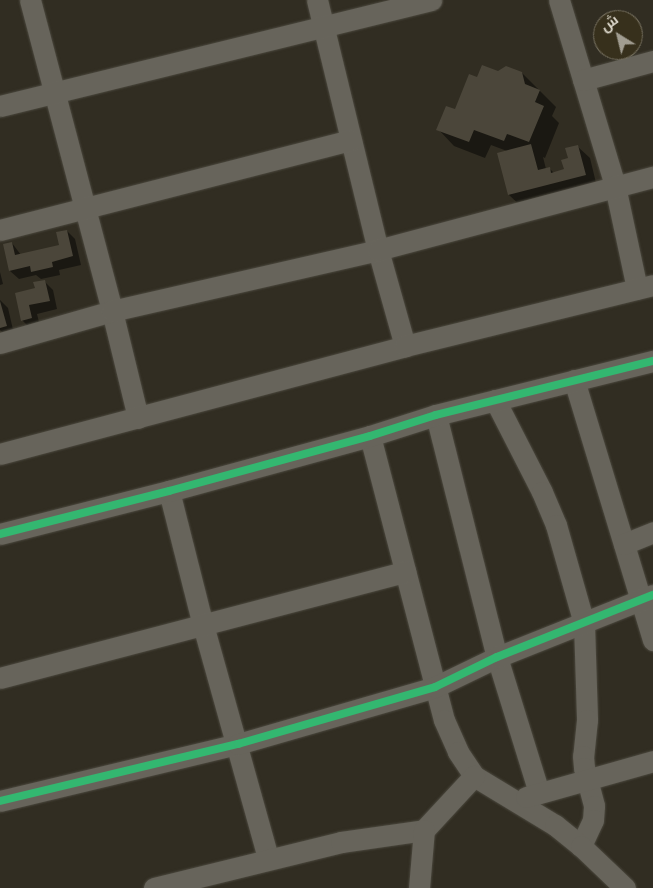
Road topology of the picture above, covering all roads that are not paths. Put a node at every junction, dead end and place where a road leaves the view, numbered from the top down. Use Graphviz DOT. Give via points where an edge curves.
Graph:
graph roads {
  1 [pos="30,0"];
  2 [pos="317,0"];
  3 [pos="431,0"];
  4 [pos="559,0"];
  5 [pos="324,27"];
  6 [pos="653,61"];
  7 [pos="584,80"];
  8 [pos="56,92"];
  9 [pos="0,106"];
  10 [pos="351,140"];
  11 [pos="653,177"];
  12 [pos="615,186"];
  13 [pos="84,208"];
  14 [pos="0,230"];
  15 [pos="378,250"];
  16 [pos="645,287"];
  17 [pos="112,311"];
  18 [pos="0,343"];
  19 [pos="405,346"];
  20 [pos="653,360"];
  21 [pos="574,380"];
  22 [pos="495,400"];
  23 [pos="436,415"];
  24 [pos="138,418"];
  25 [pos="370,436"];
  26 [pos="0,454"];
  27 [pos="169,491"];
  28 [pos="653,532"];
  29 [pos="0,534"];
  30 [pos="624,544"];
  31 [pos="405,572"];
  32 [pos="646,598"];
  33 [pos="584,623"];
  34 [pos="203,625"];
  35 [pos="653,640"];
  36 [pos="497,658"];
  37 [pos="0,678"];
  38 [pos="435,687"];
  39 [pos="238,744"];
  40 [pos="653,761"];
  41 [pos="474,776"];
  42 [pos="588,780"];
  43 [pos="539,793"];
  44 [pos="514,800"];
  45 [pos="0,801"];
  46 [pos="424,830"];
  47 [pos="581,846"];
  48 [pos="268,858"];
  49 [pos="154,888"];
  50 [pos="419,888"];
  51 [pos="624,888"];
  1 -- 8 [label="street"];
  2 -- 5 [label="street"];
  3 -- 5 [label="street"];
  4 -- 7 [label="street"];
  5 -- 8 [label="street"];
  5 -- 10 [label="street"];
  6 -- 7 [label="street"];
  7 -- 12 [label="street"];
  8 -- 9 [label="street"];
  8 -- 13 [label="street"];
  10 -- 13 [label="street"];
  10 -- 15 [label="street"];
  11 -- 12 [label="street"];
  12 -- 15 [label="street"];
  12 -- 16 [label="street"];
  13 -- 14 [label="street"];
  13 -- 17 [label="street"];
  15 -- 17 [label="street"];
  15 -- 19 [label="street"];
  16 -- 19 [label="street"];
  17 -- 18 [label="street"];
  17 -- 24 [label="street"];
  19 -- 24 [label="street"];
  20 -- 21 [label="street"];
  21 -- 22 [label="street"];
  21 -- 30 [label="street"];
  22 -- 23 [label="street"];
  22 -- 33 [label="street" via="556,525"];
  23 -- 25 [label="street"];
  23 -- 36 [label="street"];
  24 -- 26 [label="street"];
  25 -- 27 [label="street"];
  25 -- 31 [label="street"];
  27 -- 29 [label="street"];
  27 -- 34 [label="street"];
  28 -- 30 [label="street"];
  30 -- 32 [label="street"];
  31 -- 34 [label="street"];
  31 -- 38 [label="street"];
  32 -- 33 [label="street"];
  32 -- 35 [label="street"];
  33 -- 36 [label="street"];
  33 -- 42 [label="street" via="588,720 583,756"];
  34 -- 37 [label="street"];
  34 -- 39 [label="street"];
  36 -- 38 [label="street"];
  36 -- 43 [label="street"];
  38 -- 39 [label="street"];
  38 -- 41 [label="street" via="444,720 458,752"];
  39 -- 45 [label="street"];
  39 -- 48 [label="street"];
  40 -- 42 [label="street"];
  41 -- 44 [label="street"];
  41 -- 46 [label="street"];
  42 -- 43 [label="street"];
  42 -- 47 [label="street" via="594,806 593,820"];
  43 -- 44 [label="street"];
  44 -- 47 [label="street" via="555,825"];
  46 -- 48 [label="street" via="341,842"];
  46 -- 50 [label="street"];
  47 -- 51 [label="street"];
  48 -- 49 [label="street"];
}
